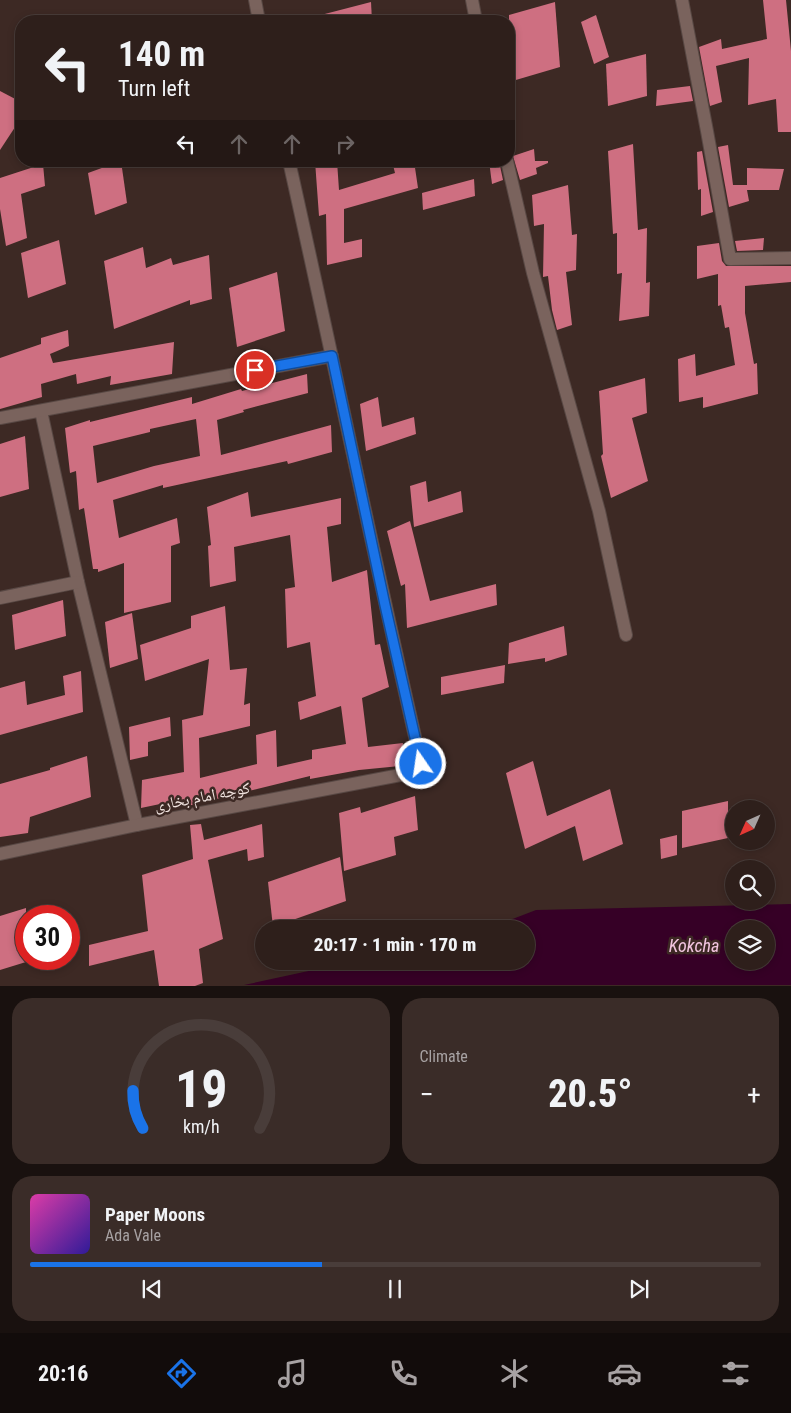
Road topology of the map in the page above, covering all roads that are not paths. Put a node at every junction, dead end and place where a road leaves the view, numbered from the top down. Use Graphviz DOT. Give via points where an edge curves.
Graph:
graph roads {
  1 [pos="255,0"];
  2 [pos="472,0"];
  3 [pos="682,0"];
  4 [pos="259,15"];
  5 [pos="475,15"];
  6 [pos="290,167"];
  7 [pos="508,167"];
  8 [pos="791,258"];
  9 [pos="332,356"];
  10 [pos="41,411"];
  11 [pos="0,418"];
  12 [pos="78,582"];
  13 [pos="0,598"];
  14 [pos="626,635"];
  15 [pos="137,825"];
  16 [pos="0,854"];
  1 -- 4 [label="street"];
  2 -- 5 [label="street"];
  3 -- 8 [label="street" via="730,259"];
  6 -- 9 [label="street"];
  7 -- 14 [label="street" via="533,273 599,511"];
  9 -- 10 [label="street"];
  9 -- 15 [label="street, کوچه امام بخاری" via="421,764 411,773"];
  10 -- 11 [label="street"];
  10 -- 12 [label="street"];
  12 -- 13 [label="street"];
  12 -- 15 [label="street"];
  15 -- 16 [label="street, کوچه امام بخاری"];
}
